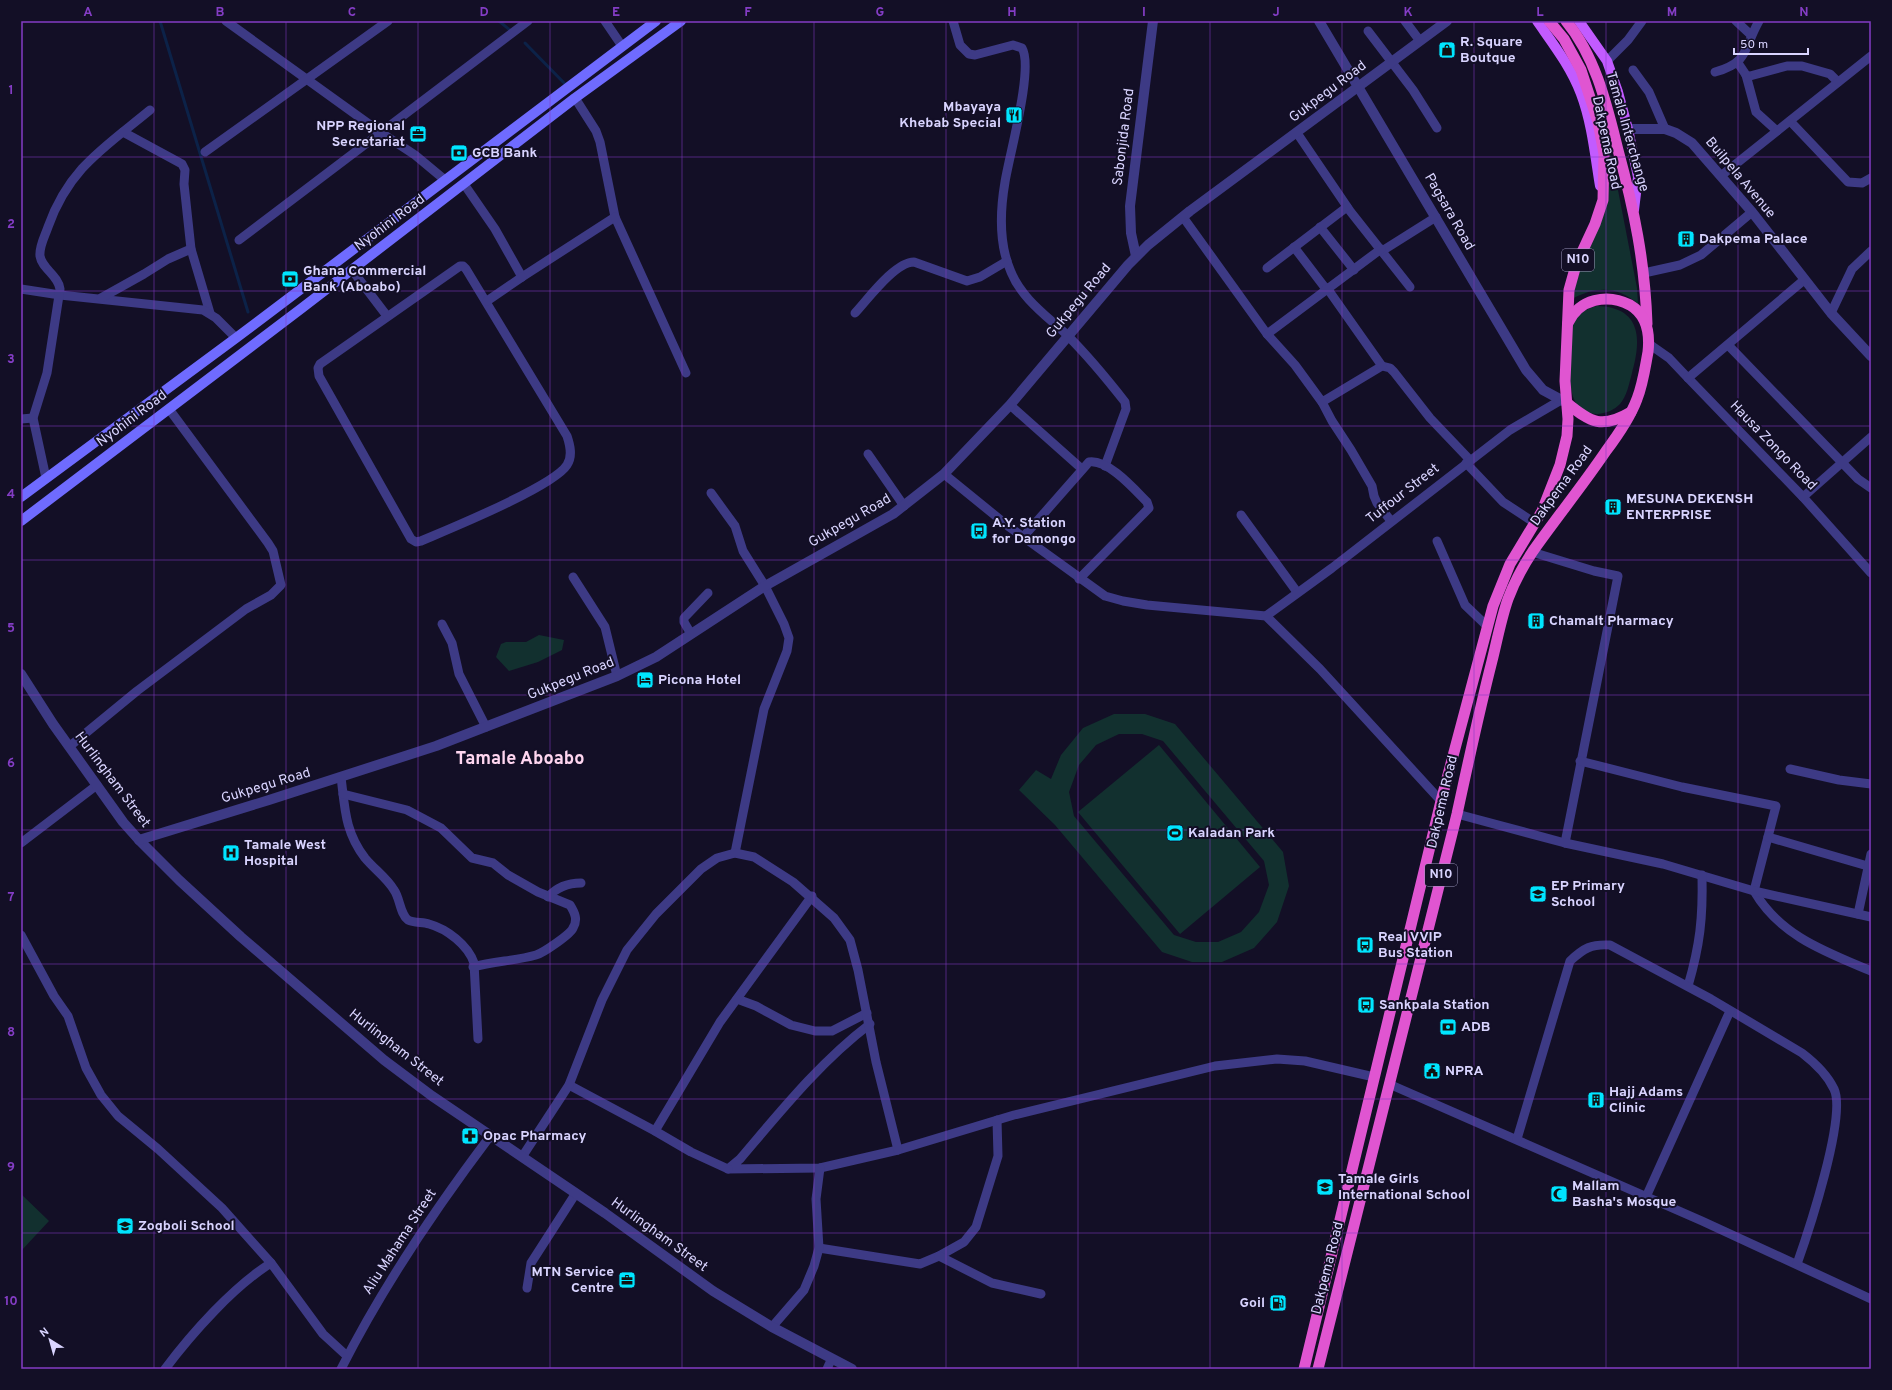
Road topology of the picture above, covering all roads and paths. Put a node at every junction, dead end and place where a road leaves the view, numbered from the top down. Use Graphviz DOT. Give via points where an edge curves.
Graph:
graph roads {
  1 [pos="226,21"];
  2 [pos="242,21"];
  3 [pos="388,21"];
  4 [pos="528,21"];
  5 [pos="605,21"];
  6 [pos="656,21"];
  7 [pos="680,21"];
  8 [pos="953,21"];
  9 [pos="1153,21"];
  10 [pos="1319,21"];
  11 [pos="1405,21"];
  12 [pos="1447,21"];
  13 [pos="1537,21"];
  14 [pos="1549,21"];
  15 [pos="1566,21"];
  16 [pos="1579,21"];
  17 [pos="1642,21"];
  18 [pos="1736,21"];
  19 [pos="1758,21"];
  20 [pos="234,27"];
  21 [pos="1368,31"];
  22 [pos="1751,35"];
  23 [pos="1420,41"];
  24 [pos="622,46"];
  25 [pos="1871,56"];
  26 [pos="1607,61"];
  27 [pos="1392,62"];
  28 [pos="1738,63"];
  29 [pos="1633,70"];
  30 [pos="1715,72"];
  31 [pos="1746,75"];
  32 [pos="307,80"];
  33 [pos="1838,82"];
  34 [pos="1359,87"];
  35 [pos="575,98"];
  36 [pos="150,110"];
  37 [pos="1790,121"];
  38 [pos="1437,128"];
  39 [pos="1628,129"];
  40 [pos="1665,129"];
  41 [pos="1777,131"];
  42 [pos="123,132"];
  43 [pos="380,132"];
  44 [pos="1297,133"];
  45 [pos="205,152"];
  46 [pos="1722,175"];
  47 [pos="1871,178"];
  48 [pos="445,180"];
  49 [pos="464,184"];
  50 [pos="1603,200"];
  51 [pos="1347,206"];
  52 [pos="1634,210"];
  53 [pos="1752,212"];
  54 [pos="615,217"];
  55 [pos="1183,217"];
  56 [pos="1436,217"];
  57 [pos="1320,227"];
  58 [pos="239,240"];
  59 [pos="1294,247"];
  60 [pos="191,249"];
  61 [pos="1382,250"];
  62 [pos="1871,251"];
  63 [pos="1136,256"];
  64 [pos="1007,261"];
  65 [pos="1267,268"];
  66 [pos="352,270"];
  67 [pos="1354,270"];
  68 [pos="1644,273"];
  69 [pos="522,277"];
  70 [pos="1804,280"];
  71 [pos="1410,287"];
  72 [pos="21,289"];
  73 [pos="1327,289"];
  74 [pos="60,295"];
  75 [pos="101,298"];
  76 [pos="487,301"];
  77 [pos="210,313"];
  78 [pos="856,313"];
  79 [pos="1831,314"];
  80 [pos="387,316"];
  81 [pos="1567,324"];
  82 [pos="1647,326"];
  83 [pos="1267,334"];
  84 [pos="1068,336"];
  85 [pos="236,338"];
  86 [pos="1649,344"];
  87 [pos="1728,345"];
  88 [pos="1871,356"];
  89 [pos="1382,366"];
  90 [pos="686,372"];
  91 [pos="1688,378"];
  92 [pos="1322,402"];
  93 [pos="1564,402"];
  94 [pos="1010,405"];
  95 [pos="169,408"];
  96 [pos="1631,412"];
  97 [pos="33,418"];
  98 [pos="21,419"];
  99 [pos="1871,437"];
  100 [pos="868,454"];
  101 [pos="1468,461"];
  102 [pos="1842,463"];
  103 [pos="1105,466"];
  104 [pos="1082,469"];
  105 [pos="944,474"];
  106 [pos="46,478"];
  107 [pos="1871,488"];
  108 [pos="711,493"];
  109 [pos="21,497"];
  110 [pos="1804,497"];
  111 [pos="904,506"];
  112 [pos="1241,515"];
  113 [pos="21,521"];
  114 [pos="1391,521"];
  115 [pos="1535,523"];
  116 [pos="1024,536"];
  117 [pos="1437,542"];
  118 [pos="1532,552"];
  119 [pos="1871,573"];
  120 [pos="573,577"];
  121 [pos="1080,579"];
  122 [pos="765,586"];
  123 [pos="1297,592"];
  124 [pos="708,593"];
  125 [pos="1266,616"];
  126 [pos="442,624"];
  127 [pos="1488,627"];
  128 [pos="690,634"];
  129 [pos="21,674"];
  130 [pos="617,676"];
  131 [pos="486,727"];
  132 [pos="70,746"];
  133 [pos="1580,761"];
  134 [pos="1790,769"];
  135 [pos="341,777"];
  136 [pos="1871,784"];
  137 [pos="97,785"];
  138 [pos="343,794"];
  139 [pos="1441,801"];
  140 [pos="1457,814"];
  141 [pos="1768,837"];
  142 [pos="139,840"];
  143 [pos="21,843"];
  144 [pos="1565,843"];
  145 [pos="735,852"];
  146 [pos="1871,854"];
  147 [pos="1870,866"];
  148 [pos="1702,875"];
  149 [pos="581,883"];
  150 [pos="1754,890"];
  151 [pos="812,896"];
  152 [pos="548,897"];
  153 [pos="1858,914"];
  154 [pos="1871,917"];
  155 [pos="21,935"];
  156 [pos="473,968"];
  157 [pos="1871,971"];
  158 [pos="1688,986"];
  159 [pos="736,1000"];
  160 [pos="1730,1011"];
  161 [pos="867,1013"];
  162 [pos="870,1024"];
  163 [pos="478,1039"];
  164 [pos="1374,1077"];
  165 [pos="1389,1084"];
  166 [pos="569,1085"];
  167 [pos="997,1120"];
  168 [pos="655,1131"];
  169 [pos="490,1135"];
  170 [pos="1517,1139"];
  171 [pos="898,1150"];
  172 [pos="522,1157"];
  173 [pos="820,1168"];
  174 [pos="728,1169"];
  175 [pos="576,1193"];
  176 [pos="1646,1197"];
  177 [pos="819,1248"];
  178 [pos="939,1256"];
  179 [pos="271,1263"];
  180 [pos="1797,1264"];
  181 [pos="527,1288"];
  182 [pos="1041,1294"];
  183 [pos="1871,1299"];
  184 [pos="772,1327"];
  185 [pos="348,1356"];
  186 [pos="829,1364"];
  187 [pos="165,1369"];
  188 [pos="341,1369"];
  189 [pos="852,1369"];
  190 [pos="1304,1369"];
  191 [pos="1318,1369"];
  1 -- 20 [label="street"];
  2 -- 20 [label="street"];
  3 -- 32 [label="street"];
  4 -- 43 [label="street"];
  5 -- 24 [label="street"];
  6 -- 24 [label="main road, Nyohini Road"];
  7 -- 35 [label="main road, Nyohini Road"];
  8 -- 64 [label="street" via="960,44 969,54 975,55 1013,45 1022,48 1025,53 1022,92 1004,183 1002,206 1002,234"];
  9 -- 63 [label="street, Sabonjida Road" via="1130,206"];
  10 -- 34 [label="street, Pagsara Road"];
  11 -- 23 [label="street"];
  12 -- 23 [label="street, Gukpegu Road"];
  13 -- 50 [label="main road, Dakpema Road" via="1562,57 1581,93"];
  14 -- 50 [label="highway, Tamale Interchange" via="1564,39 1581,70 1598,122 1604,154"];
  15 -- 52 [label="highway, Tamale Interchange" via="1574,30 1592,64 1610,118"];
  16 -- 26 [label="main road, Dakpema Road"];
  17 -- 26 [label="street"];
  18 -- 22 [label="street"];
  19 -- 22 [label="street"];
  20 -- 32 [label="street"];
  21 -- 27 [label="street"];
  22 -- 28 [label="street" via="1746,51"];
  23 -- 27 [label="street, Gukpegu Road"];
  24 -- 48 [label="main road, Nyohini Road"];
  25 -- 33 [label="street"];
  26 -- 39 [label="main road, Dakpema Road"];
  27 -- 34 [label="street, Gukpegu Road"];
  27 -- 38 [label="street"];
  28 -- 30 [label="street"];
  28 -- 31 [label="street"];
  29 -- 40 [label="street" via="1649,92"];
  31 -- 33 [label="street" via="1787,66 1802,66 1830,74"];
  31 -- 41 [label="street" via="1756,112"];
  32 -- 43 [label="street"];
  32 -- 45 [label="street"];
  33 -- 37 [label="street"];
  34 -- 44 [label="street, Gukpegu Road"];
  34 -- 56 [label="street, Pagsara Road"];
  35 -- 49 [label="main road, Nyohini Road"];
  35 -- 54 [label="street" via="600,142"];
  36 -- 42 [label="street"];
  37 -- 41 [label="street"];
  37 -- 47 [label="street" via="1848,182 1862,183"];
  39 -- 40 [label="street, Builpela Avenue"];
  39 -- 52 [label="main road, Dakpema Road" via="1638,177"];
  40 -- 46 [label="street, Builpela Avenue" via="1685,137"];
  41 -- 46 [label="street"];
  42 -- 60 [label="street" via="182,164 185,170 184,184"];
  42 -- 74 [label="street" via="80,169 54,210 40,248 40,255 42,263 60,285"];
  43 -- 48 [label="street"];
  43 -- 58 [label="street"];
  44 -- 51 [label="street"];
  44 -- 55 [label="street, Gukpegu Road"];
  46 -- 53 [label="street, Builpela Avenue"];
  48 -- 85 [label="main road, Nyohini Road"];
  49 -- 66 [label="main road, Nyohini Road"];
  49 -- 69 [label="street" via="495,229"];
  50 -- 81 [label="highway, Dakpema Road / N10" via="1572,277"];
  51 -- 57 [label="street"];
  51 -- 61 [label="street"];
  52 -- 68 [label="highway, Dakpema Road / N10"];
  53 -- 68 [label="street" via="1701,255 1680,265"];
  53 -- 70 [label="street, Builpela Avenue"];
  54 -- 69 [label="street"];
  54 -- 90 [label="street"];
  55 -- 63 [label="street, Gukpegu Road"];
  55 -- 83 [label="street"];
  56 -- 61 [label="street"];
  56 -- 93 [label="street, Pagsara Road" via="1526,370 1543,390"];
  57 -- 59 [label="street"];
  57 -- 67 [label="street"];
  59 -- 65 [label="street"];
  59 -- 73 [label="street"];
  60 -- 75 [label="street" via="168,258"];
  60 -- 77 [label="street"];
  61 -- 67 [label="street"];
  61 -- 71 [label="street"];
  62 -- 79 [label="street" via="1852,269"];
  63 -- 84 [label="street, Gukpegu Road"];
  64 -- 78 [label="street" via="980,277 967,280 909,262 898,268"];
  64 -- 84 [label="street" via="1024,294"];
  66 -- 80 [label="street"];
  66 -- 95 [label="main road, Nyohini Road"];
  67 -- 73 [label="street"];
  68 -- 82 [label="highway, Dakpema Road / N10"];
  69 -- 76 [label="street"];
  70 -- 79 [label="street, Builpela Avenue"];
  70 -- 87 [label="street"];
  72 -- 74 [label="street"];
  73 -- 83 [label="street"];
  73 -- 89 [label="street"];
  74 -- 75 [label="street"];
  74 -- 97 [label="street" via="47,373"];
  75 -- 77 [label="street" via="151,306 197,309"];
  76 -- 80 [label="street" via="466,269 460,266"];
  76 -- 80 [label="street" via="567,436 570,456 567,465 548,481 416,542 411,539 317,372 320,364"];
  77 -- 85 [label="street"];
  79 -- 88 [label="street, Builpela Avenue"];
  81 -- 82 [label="highway" via="1572,314 1580,307 1593,300 1607,298 1622,301 1634,308"];
  81 -- 93 [label="highway, N10"];
  82 -- 86 [label="highway, N10"];
  83 -- 92 [label="street" via="1295,365"];
  84 -- 94 [label="street, Gukpegu Road"];
  84 -- 103 [label="street" via="1125,402 1126,406"];
  85 -- 106 [label="main road, Nyohini Road"];
  86 -- 91 [label="street, Hausa Zongo Road" via="1669,358"];
  86 -- 96 [label="highway, N10" via="1644,376"];
  87 -- 91 [label="street"];
  87 -- 102 [label="street"];
  89 -- 92 [label="street"];
  89 -- 101 [label="street" via="1394,372"];
  91 -- 110 [label="street, Hausa Zongo Road"];
  92 -- 114 [label="street" via="1372,486 1377,503"];
  93 -- 96 [label="highway" via="1585,418 1594,421 1606,422"];
  93 -- 101 [label="street, Tuffour Street" via="1510,430"];
  93 -- 115 [label="highway, Dakpema Road / N10" via="1567,436 1560,465"];
  94 -- 104 [label="street"];
  94 -- 105 [label="street, Gukpegu Road"];
  95 -- 113 [label="main road, Nyohini Road"];
  95 -- 132 [label="street" via="268,543 273,551 281,585 271,595 246,609 137,691"];
  96 -- 118 [label="highway, Dakpema Road / N10" via="1595,468"];
  97 -- 98 [label="street"];
  97 -- 106 [label="street"];
  99 -- 102 [label="street"];
  100 -- 111 [label="street"];
  101 -- 114 [label="street, Tuffour Street"];
  101 -- 115 [label="street" via="1503,502"];
  102 -- 107 [label="street"];
  102 -- 110 [label="street"];
  103 -- 104 [label="street" via="1089,462"];
  103 -- 121 [label="street" via="1125,480 1147,502 1149,508"];
  104 -- 116 [label="street"];
  105 -- 111 [label="street, Gukpegu Road"];
  105 -- 116 [label="street"];
  106 -- 109 [label="main road, Nyohini Road"];
  108 -- 122 [label="street" via="735,526 743,551"];
  110 -- 119 [label="street, Hausa Zongo Road"];
  111 -- 122 [label="street, Gukpegu Road"];
  112 -- 123 [label="street"];
  114 -- 123 [label="street, Tuffour Street"];
  115 -- 127 [label="highway, Dakpema Road / N10" via="1507,570"];
  116 -- 121 [label="street"];
  117 -- 127 [label="street" via="1465,605"];
  118 -- 133 [label="street" via="1618,576"];
  118 -- 140 [label="highway, Dakpema Road / N10" via="1508,600"];
  120 -- 130 [label="street" via="605,627"];
  121 -- 125 [label="street" via="1105,596 1123,601"];
  122 -- 128 [label="street, Gukpegu Road"];
  122 -- 145 [label="street" via="787,631 789,645 764,709"];
  123 -- 125 [label="street, Tuffour Street"];
  124 -- 128 [label="street" via="684,618"];
  125 -- 139 [label="street" via="1320,669"];
  126 -- 131 [label="street" via="452,643 459,674"];
  127 -- 139 [label="highway, Dakpema Road / N10"];
  128 -- 130 [label="street, Gukpegu Road" via="656,657"];
  129 -- 132 [label="street, Hurlingham Street"];
  130 -- 131 [label="street, Gukpegu Road"];
  131 -- 135 [label="street, Gukpegu Road"];
  132 -- 137 [label="street, Hurlingham Street"];
  133 -- 141 [label="street" via="1682,787 1776,806"];
  133 -- 144 [label="street"];
  134 -- 136 [label="street"];
  135 -- 138 [label="street"];
  135 -- 142 [label="street, Gukpegu Road"];
  137 -- 142 [label="street, Hurlingham Street"];
  137 -- 143 [label="street"];
  138 -- 152 [label="street" via="407,810 441,828 472,858 493,863 508,875"];
  138 -- 156 [label="street" via="348,829 355,844 394,889 406,917 409,921 440,928 455,938 472,957"];
  139 -- 164 [label="highway, Dakpema Road / N10"];
  140 -- 144 [label="street"];
  140 -- 165 [label="highway, Dakpema Road / N10"];
  141 -- 147 [label="street"];
  141 -- 150 [label="street"];
  142 -- 169 [label="street, Hurlingham Street" via="241,937 384,1060"];
  144 -- 148 [label="street"];
  145 -- 151 [label="street" via="754,857 772,866"];
  145 -- 166 [label="street" via="718,858 701,869 656,914 627,950 602,1000"];
  146 -- 147 [label="street"];
  147 -- 153 [label="street"];
  148 -- 150 [label="street"];
  148 -- 158 [label="street" via="1701,930"];
  149 -- 152 [label="street" via="557,888"];
  150 -- 153 [label="street"];
  150 -- 157 [label="street" via="1772,917 1790,931 1837,958"];
  151 -- 159 [label="street"];
  151 -- 161 [label="street" via="834,918 850,940"];
  152 -- 156 [label="street" via="570,905 576,918 573,929 541,954"];
  153 -- 154 [label="street"];
  155 -- 179 [label="street" via="54,996 68,1016 86,1068 101,1095 118,1116 222,1208"];
  156 -- 163 [label="street"];
  158 -- 160 [label="street"];
  158 -- 170 [label="street" via="1610,945 1595,944 1581,950 1570,961"];
  159 -- 161 [label="street" via="756,1006 791,1024 815,1031 832,1031"];
  159 -- 168 [label="street" via="720,1022"];
  160 -- 176 [label="street"];
  160 -- 180 [label="street" via="1802,1053 1816,1064 1835,1090 1836,1117 1827,1163"];
  161 -- 162 [label="street"];
  162 -- 171 [label="street" via="880,1081"];
  162 -- 174 [label="street" via="804,1085 740,1159"];
  164 -- 167 [label="street" via="1305,1061 1277,1059 1214,1066"];
  164 -- 190 [label="highway, Dakpema Road / N10"];
  165 -- 170 [label="street"];
  165 -- 191 [label="highway, Dakpema Road / N10"];
  166 -- 168 [label="street"];
  166 -- 172 [label="street"];
  167 -- 171 [label="street"];
  167 -- 178 [label="street" via="998,1156 976,1226 964,1242"];
  168 -- 174 [label="street" via="690,1152"];
  169 -- 172 [label="street, Hurlingham Street"];
  169 -- 185 [label="street, Aliu Mahama Street" via="399,1266"];
  170 -- 176 [label="street"];
  171 -- 173 [label="street"];
  172 -- 175 [label="street, Hurlingham Street"];
  173 -- 174 [label="street"];
  173 -- 177 [label="street" via="816,1199"];
  175 -- 181 [label="street" via="531,1263"];
  175 -- 184 [label="street, Hurlingham Street" via="683,1271"];
  176 -- 180 [label="street"];
  177 -- 178 [label="street" via="920,1264"];
  177 -- 184 [label="street" via="804,1290"];
  178 -- 182 [label="street" via="992,1283"];
  179 -- 185 [label="street" via="323,1334"];
  179 -- 187 [label="street" via="213,1312"];
  180 -- 183 [label="street"];
  184 -- 186 [label="street, Hurlingham Street"];
  185 -- 188 [label="street, Aliu Mahama Street"];
  186 -- 189 [label="street, Hurlingham Street"];
}
